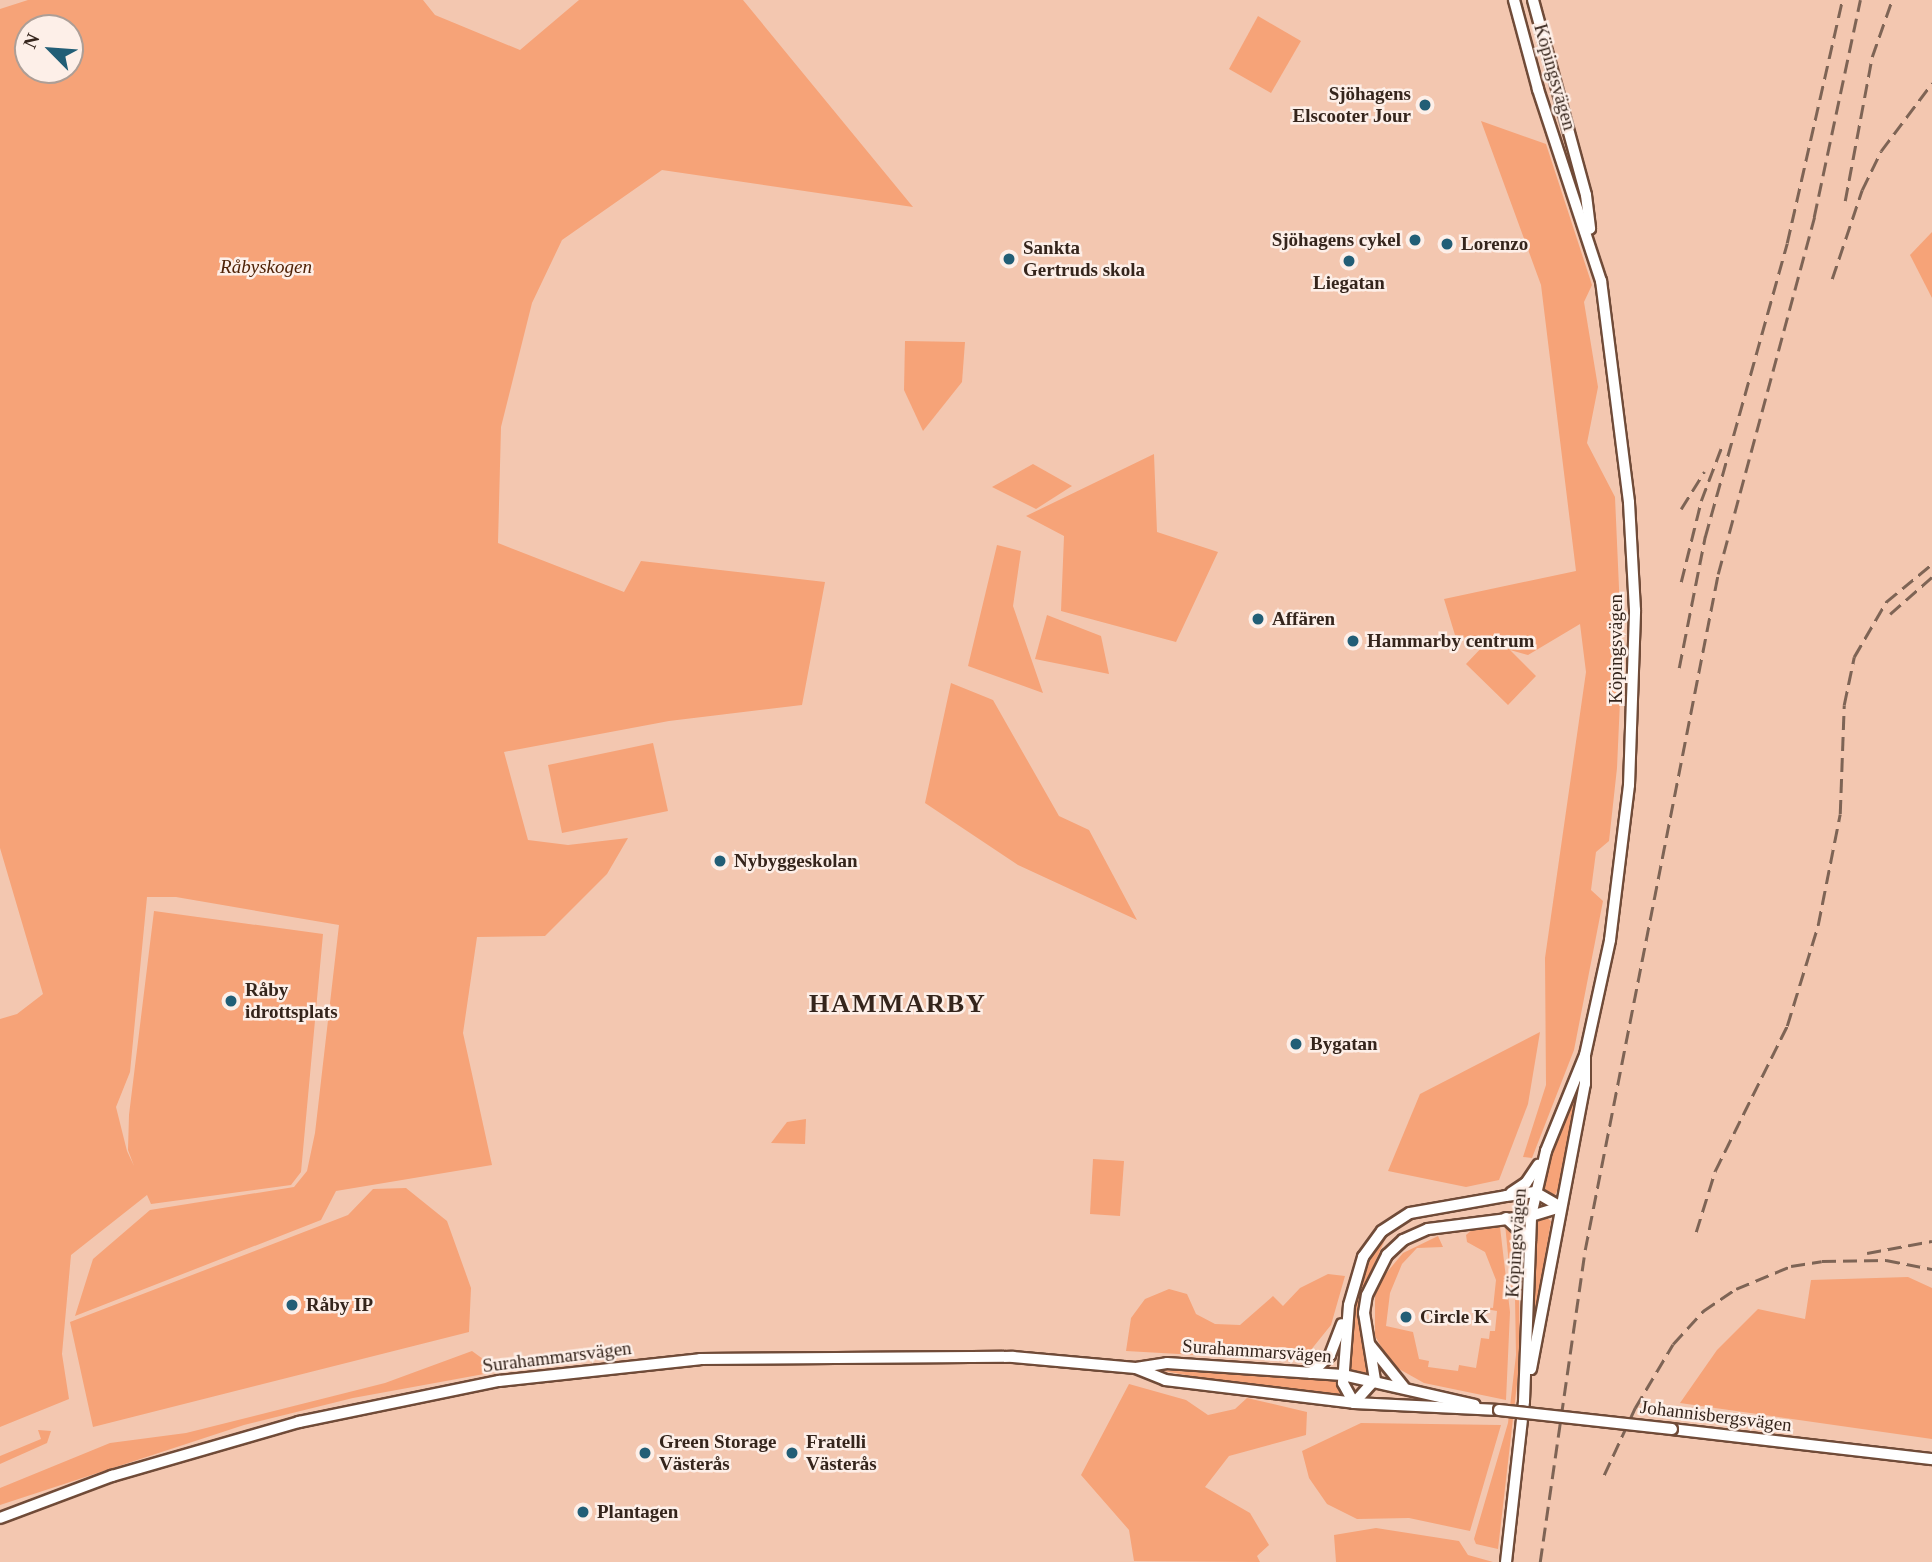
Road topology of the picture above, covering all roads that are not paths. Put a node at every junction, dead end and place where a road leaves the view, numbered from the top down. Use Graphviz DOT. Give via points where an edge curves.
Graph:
graph roads {
  1 [pos="1514,0"];
  2 [pos="1533,0"];
  3 [pos="1591,242"];
  4 [pos="1585,1055"];
  5 [pos="1546,1151"];
  6 [pos="1535,1192"];
  7 [pos="1506,1196"];
  8 [pos="1451,1206"];
  9 [pos="1560,1206"];
  10 [pos="1531,1216"];
  11 [pos="1506,1217"];
  12 [pos="1455,1223"];
  13 [pos="1391,1224"];
  14 [pos="1403,1240"];
  15 [pos="1530,1240"];
  16 [pos="1349,1305"];
  17 [pos="1367,1341"];
  18 [pos="1136,1368"];
  19 [pos="1311,1373"];
  20 [pos="1343,1375"];
  21 [pos="1375,1380"];
  22 [pos="1403,1386"];
  23 [pos="1524,1401"];
  24 [pos="1354,1403"];
  25 [pos="1497,1410"];
  26 [pos="1932,1459"];
  27 [pos="0,1518"];
  28 [pos="1506,1562"];
  1 -- 3 [label="main road, Köpingsvägen" via="1548,121"];
  2 -- 3 [label="main road, Köpingsvägen" via="1586,195"];
  3 -- 4 [label="main road, Köpingsvägen" via="1615,373 1635,610 1625,819 1610,940"];
  4 -- 5 [label="main road, Köpingsvägen"];
  4 -- 9 [label="main road, Köpingsvägen" via="1585,1084"];
  5 -- 6 [label="main road, Köpingsvägen"];
  5 -- 7 [label="main road" via="1531,1178"];
  6 -- 7 [label="main road"];
  6 -- 9 [label="main road"];
  6 -- 10 [label="main road, Köpingsvägen"];
  7 -- 8 [label="main road"];
  8 -- 12 [label="main road"];
  8 -- 13 [label="main road" via="1410,1213"];
  9 -- 10 [label="main road"];
  9 -- 23 [label="main road, Köpingsvägen"];
  10 -- 11 [label="main road"];
  10 -- 15 [label="main road, Köpingsvägen"];
  11 -- 12 [label="main road"];
  11 -- 15 [label="main road"];
  12 -- 14 [label="main road"];
  13 -- 14 [label="main road"];
  13 -- 16 [label="main road" via="1363,1257"];
  14 -- 17 [label="main road" via="1381,1262 1367,1295"];
  15 -- 23 [label="main road, Köpingsvägen"];
  16 -- 19 [label="main road" via="1330,1355"];
  16 -- 20 [label="main road"];
  17 -- 21 [label="main road"];
  17 -- 22 [label="main road"];
  18 -- 19 [label="main road, Surahammarsvägen" via="1167,1363"];
  18 -- 24 [label="main road, Surahammarsvägen" via="1164,1380"];
  18 -- 27 [label="main road, Surahammarsvägen" via="1013,1357 833,1354 700,1359 499,1381 233,1440 112,1476"];
  19 -- 20 [label="main road, Surahammarsvägen"];
  20 -- 21 [label="main road, Surahammarsvägen"];
  20 -- 24 [label="main road"];
  21 -- 22 [label="main road, Johannisbergsvägen"];
  21 -- 24 [label="main road" via="1370,1391"];
  22 -- 25 [label="main road, Johannisbergsvägen"];
  23 -- 28 [label="main road, Köpingsvägen"];
  24 -- 25 [label="main road, Johannisbergsvägen"];
  25 -- 26 [label="main road, Johannisbergsvägen, bridge"];
}
